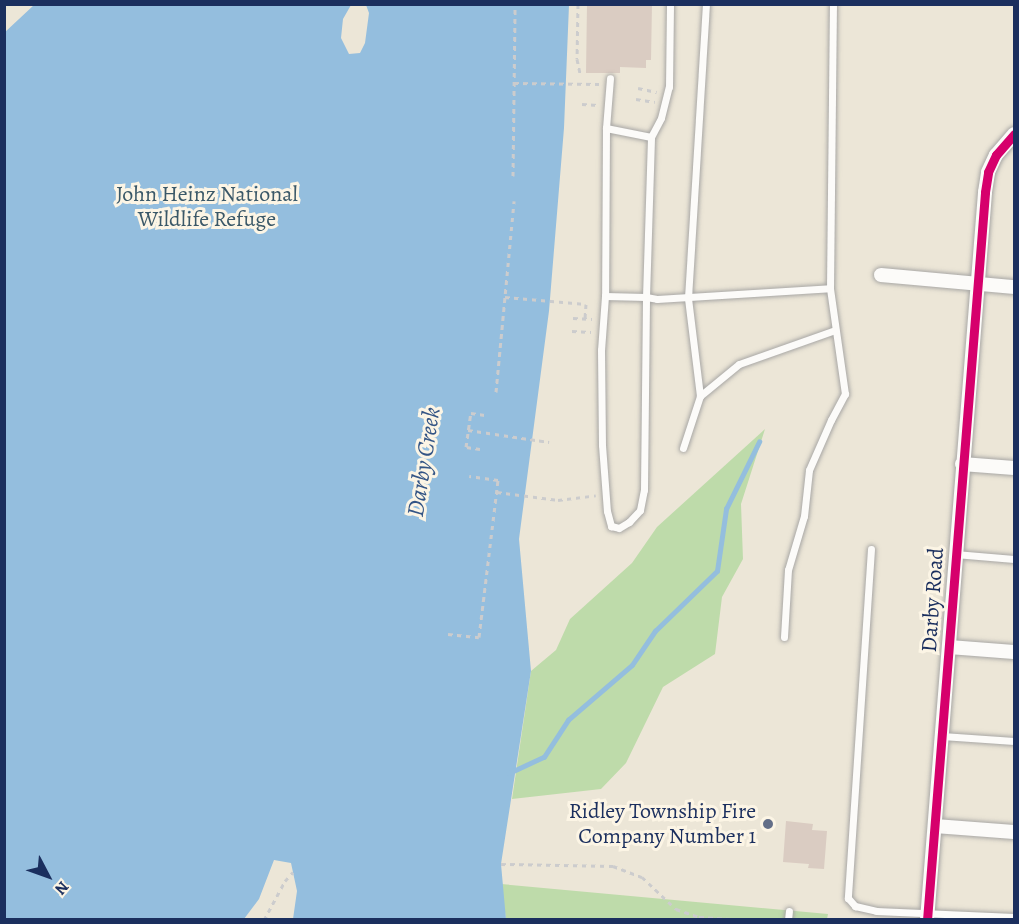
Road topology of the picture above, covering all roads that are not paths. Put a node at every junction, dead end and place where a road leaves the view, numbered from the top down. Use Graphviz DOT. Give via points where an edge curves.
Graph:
graph roads {
  1 [pos="670,4"];
  2 [pos="706,4"];
  3 [pos="832,4"];
  4 [pos="610,81"];
  5 [pos="606,128"];
  6 [pos="1014,134"];
  7 [pos="651,137"];
  8 [pos="881,275"];
  9 [pos="978,284"];
  10 [pos="1014,286"];
  11 [pos="830,288"];
  12 [pos="604,296"];
  13 [pos="646,297"];
  14 [pos="688,298"];
  15 [pos="835,330"];
  16 [pos="700,396"];
  17 [pos="683,448"];
  18 [pos="962,464"];
  19 [pos="1014,468"];
  20 [pos="871,549"];
  21 [pos="955,554"];
  22 [pos="1014,559"];
  23 [pos="784,637"];
  24 [pos="949,647"];
  25 [pos="1014,652"];
  26 [pos="942,736"];
  27 [pos="1014,741"];
  28 [pos="935,826"];
  29 [pos="1014,832"];
  30 [pos="789,911"];
  31 [pos="928,916"];
  32 [pos="1014,917"];
  33 [pos="788,920"];
  1 -- 7 [label="lane" via="667,94 662,118"];
  2 -- 14 [label="lane"];
  3 -- 11 [label="lane"];
  4 -- 5 [label="lane"];
  5 -- 7 [label="lane"];
  5 -- 12 [label="lane"];
  6 -- 9 [label="street, Darby Road" via="1006,140 988,172"];
  7 -- 13 [label="lane"];
  8 -- 9 [label="street"];
  9 -- 10 [label="street"];
  9 -- 18 [label="street, Darby Road"];
  11 -- 14 [label="lane"];
  11 -- 15 [label="lane"];
  12 -- 13 [label="lane"];
  12 -- 13 [label="lane" via="602,445 611,525 619,528 640,510 646,462"];
  13 -- 14 [label="lane"];
  14 -- 16 [label="lane"];
  15 -- 16 [label="lane" via="738,364"];
  15 -- 23 [label="lane" via="845,394 809,470 804,516 788,570"];
  16 -- 17 [label="lane"];
  18 -- 19 [label="street"];
  18 -- 21 [label="street, Darby Road"];
  20 -- 31 [label="lane" via="846,890 850,902 862,909"];
  21 -- 22 [label="lane"];
  21 -- 24 [label="street, Darby Road"];
  24 -- 25 [label="street"];
  24 -- 26 [label="street, Darby Road"];
  26 -- 27 [label="lane"];
  26 -- 28 [label="street, Darby Road"];
  28 -- 29 [label="street"];
  28 -- 31 [label="street, Darby Road"];
  30 -- 33 [label="lane"];
  31 -- 32 [label="lane"];
}
